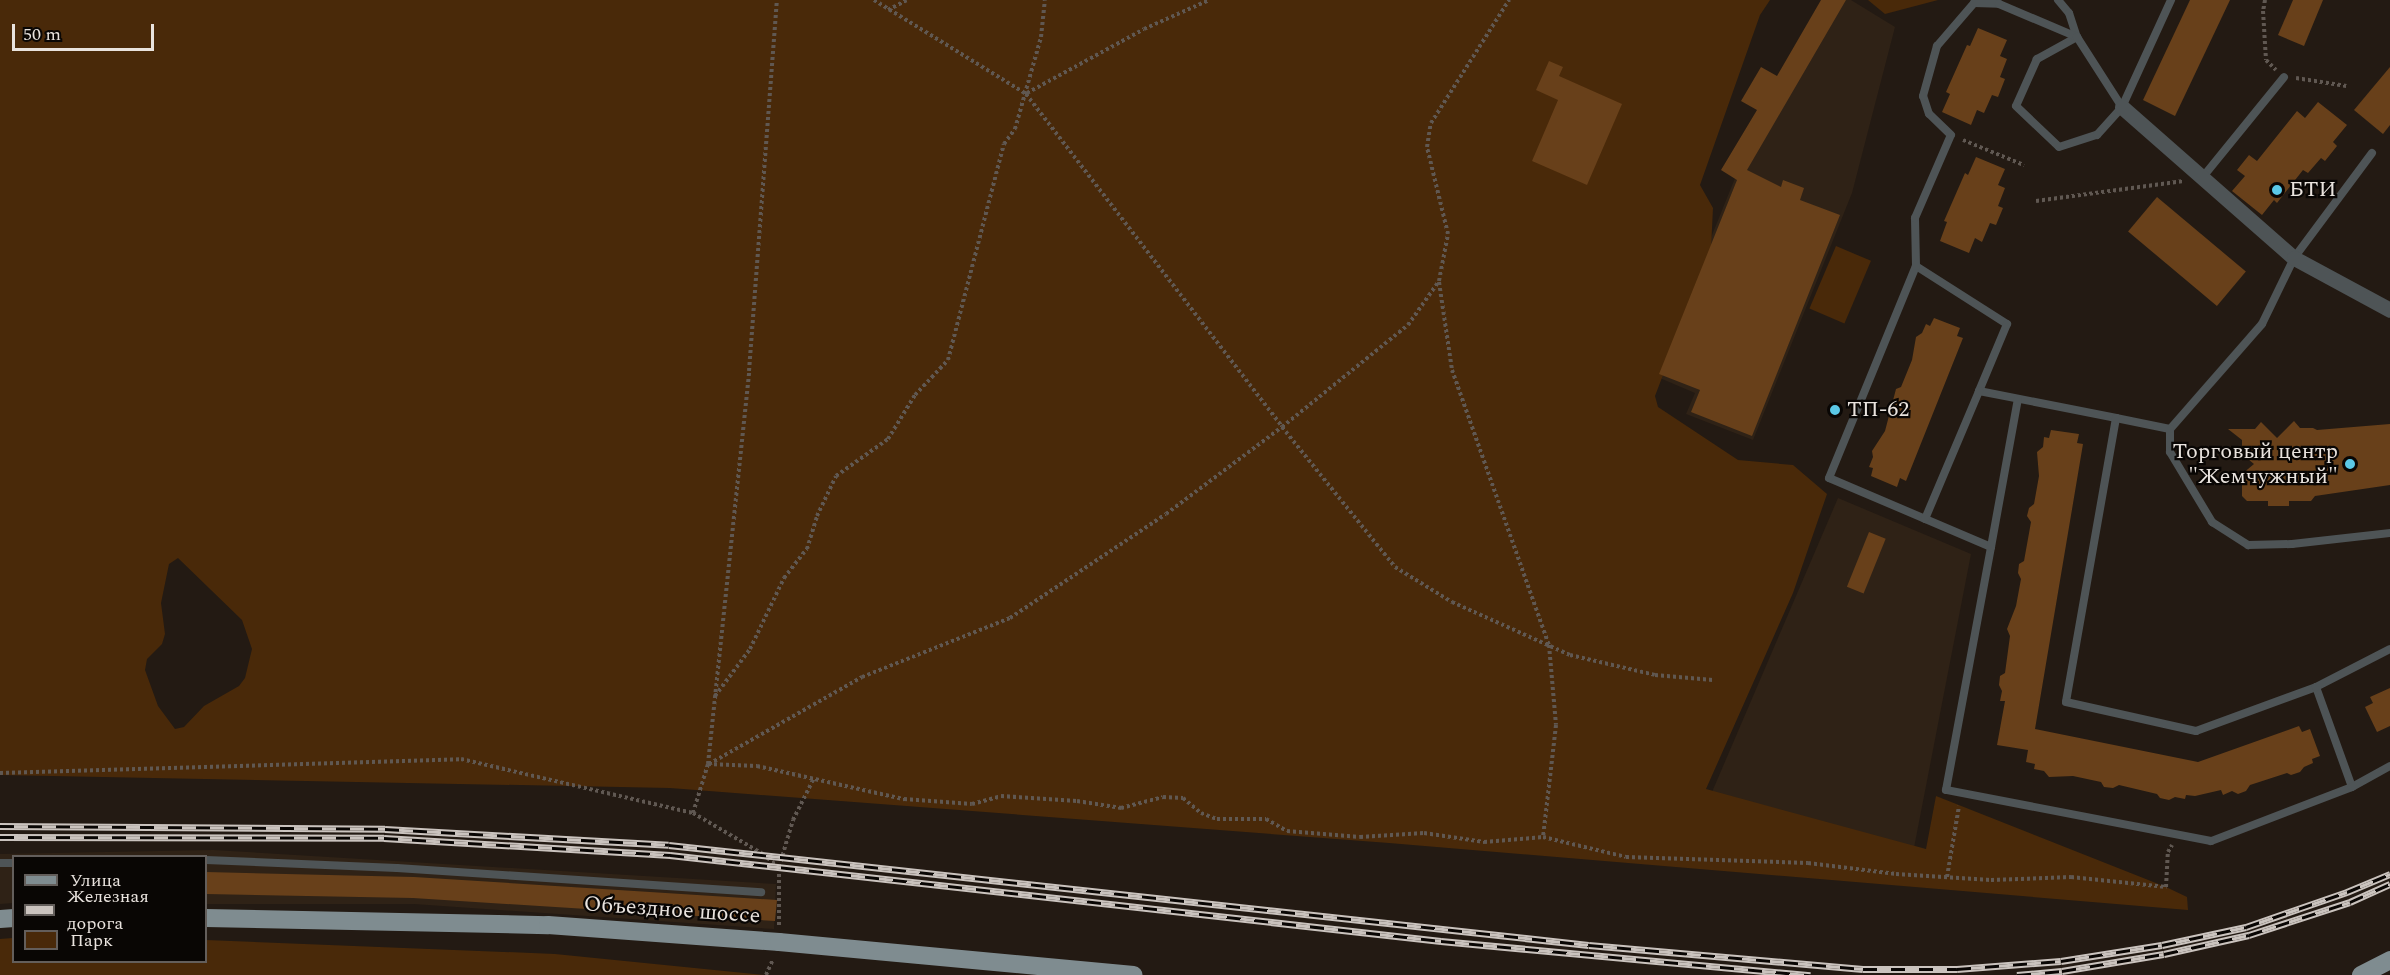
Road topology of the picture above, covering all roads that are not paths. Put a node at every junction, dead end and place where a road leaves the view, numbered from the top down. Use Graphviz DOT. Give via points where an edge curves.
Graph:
graph roads {
  1 [pos="2058,0"];
  2 [pos="2171,0"];
  3 [pos="2077,37"];
  4 [pos="2284,77"];
  5 [pos="2122,107"];
  6 [pos="2372,153"];
  7 [pos="2202,179"];
  8 [pos="2294,258"];
  9 [pos="1916,266"];
  10 [pos="2390,310"];
  11 [pos="1979,391"];
  12 [pos="2018,399"];
  13 [pos="2116,418"];
  14 [pos="2170,429"];
  15 [pos="1925,519"];
  16 [pos="2390,533"];
  17 [pos="1991,546"];
  18 [pos="2390,649"];
  19 [pos="2316,687"];
  20 [pos="2390,766"];
  21 [pos="2352,787"];
  22 [pos="207,860"];
  23 [pos="761,892"];
  24 [pos="207,918"];
  25 [pos="2390,960"];
  26 [pos="1133,975"];
  27 [pos="2361,975"];
  1 -- 3 [label="lane" via="2069,13"];
  2 -- 5 [label="lane"];
  3 -- 5 [label="lane"];
  3 -- 5 [label="lane" via="2037,59 2016,106 2059,147 2097,135"];
  3 -- 9 [label="lane" via="1999,4 1974,3 1937,46 1923,96 1929,114 1951,135 1915,218"];
  4 -- 7 [label="lane"];
  5 -- 7 [label="street"];
  6 -- 8 [label="lane"];
  7 -- 8 [label="street"];
  8 -- 10 [label="street"];
  8 -- 14 [label="lane" via="2262,324"];
  9 -- 11 [label="lane" via="2007,324"];
  9 -- 15 [label="lane" via="1828,478"];
  11 -- 12 [label="lane"];
  11 -- 15 [label="lane"];
  12 -- 13 [label="lane"];
  12 -- 17 [label="lane"];
  13 -- 14 [label="lane"];
  13 -- 19 [label="lane" via="2066,702 2196,731"];
  14 -- 16 [label="lane" via="2170,453 2212,522 2248,545"];
  15 -- 17 [label="lane"];
  17 -- 21 [label="lane" via="1946,790 2211,841"];
  18 -- 19 [label="lane"];
  19 -- 21 [label="lane"];
  20 -- 21 [label="lane"];
  22 -- 23 [label="lane"];
  24 -- 26 [label="main road, Объездное шоссе" via="548,925"];
  25 -- 27 [label="main road"];
}
